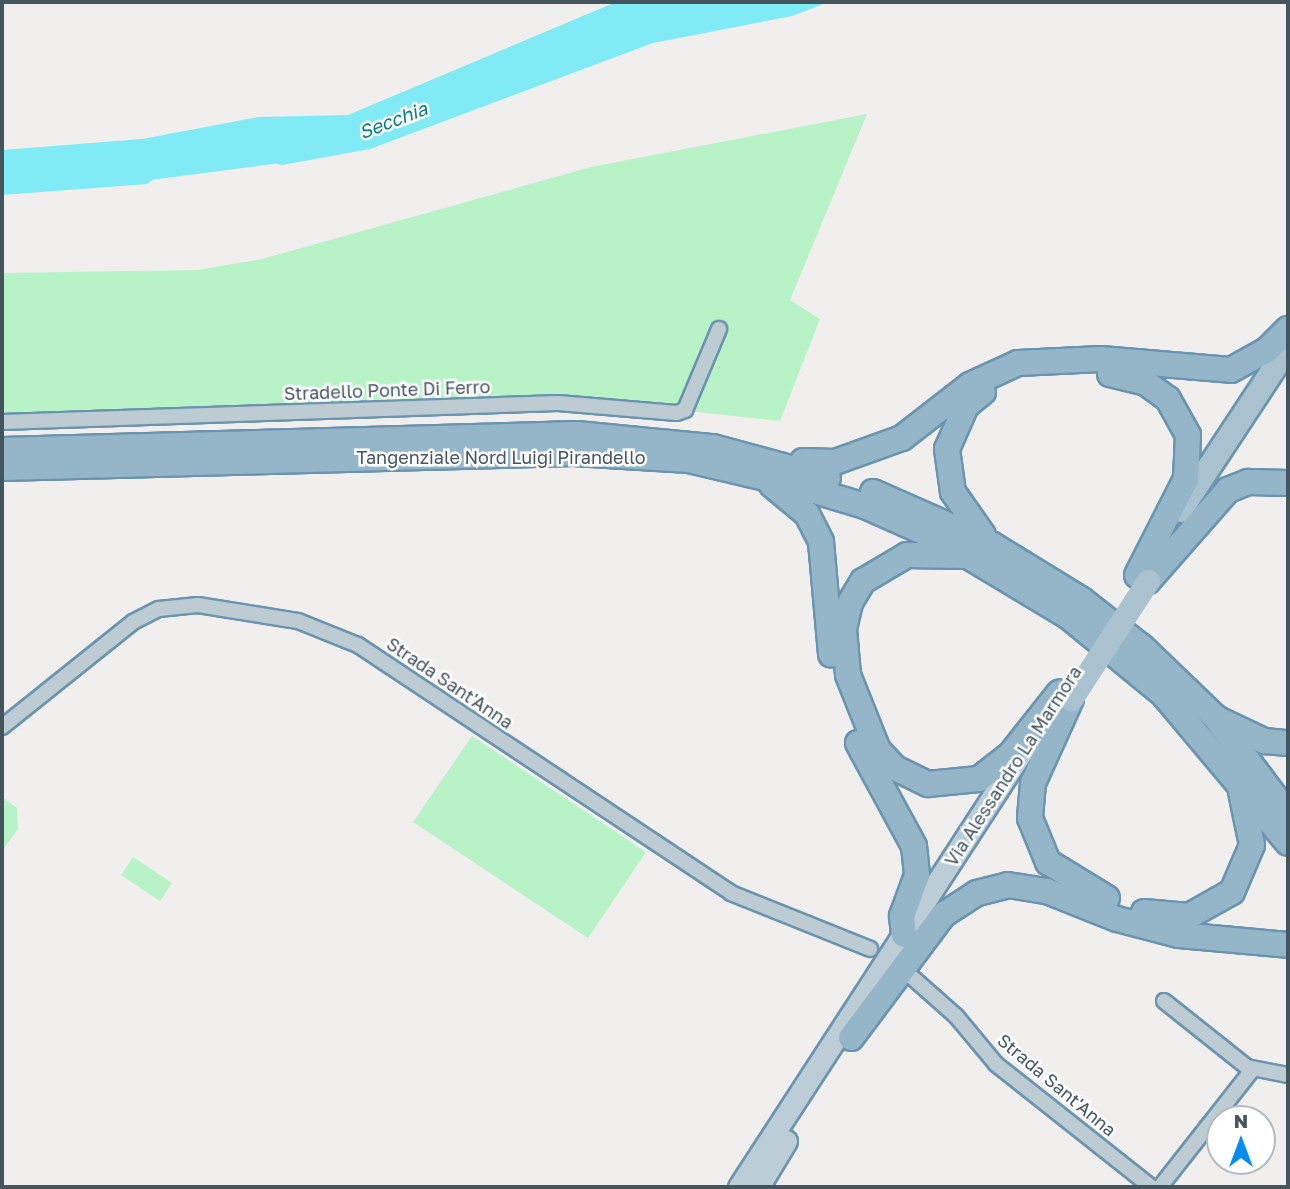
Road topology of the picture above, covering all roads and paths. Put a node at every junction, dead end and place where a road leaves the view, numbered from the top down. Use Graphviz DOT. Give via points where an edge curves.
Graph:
graph roads {
  1 [pos="719,329"];
  2 [pos="1288,329"];
  3 [pos="1288,346"];
  4 [pos="1288,368"];
  5 [pos="2,422"];
  6 [pos="2,450"];
  7 [pos="753,464"];
  8 [pos="2,468"];
  9 [pos="1288,483"];
  10 [pos="983,551"];
  11 [pos="1143,578"];
  12 [pos="1065,696"];
  13 [pos="1214,717"];
  14 [pos="2,727"];
  15 [pos="1288,743"];
  16 [pos="1231,769"];
  17 [pos="1288,814"];
  18 [pos="1288,843"];
  19 [pos="904,935"];
  20 [pos="1288,946"];
  21 [pos="870,949"];
  22 [pos="913,978"];
  23 [pos="1164,1001"];
  24 [pos="851,1038"];
  25 [pos="1253,1069"];
  26 [pos="1288,1075"];
  27 [pos="739,1187"];
  28 [pos="758,1187"];
  29 [pos="1151,1187"];
  30 [pos="1160,1187"];
  1 -- 5 [label="street, Stradello Ponte Di Ferro" via="685,410 677,413 558,403"];
  2 -- 7 [label="highway" via="1267,350 1231,370 1101,359 1018,363 970,385 902,438 846,458"];
  3 -- 11 [label="main road, Via Alessandro La Marmora"];
  4 -- 11 [label="main road, Via Alessandro La Marmora"];
  6 -- 7 [label="highway, Tangenziale Nord Luigi Pirandello" via="577,435 674,441"];
  7 -- 8 [label="highway, Tangenziale Nord Luigi Pirandello" via="574,453"];
  7 -- 10 [label="highway, Tangenziale Nord Luigi Pirandello" via="871,492"];
  7 -- 19 [label="highway" via="798,505 821,542 842,706 914,846 917,875 902,916"];
  9 -- 11 [label="highway" via="1248,482 1228,490"];
  10 -- 11 [label="highway" via="947,472 947,449 966,405 1010,379 1074,372 1116,375 1146,383 1168,399 1188,435 1186,480"];
  10 -- 12 [label="highway" via="907,555 863,581 850,603 844,629 848,675 878,750 895,768 928,784 971,781 1010,755"];
  10 -- 13 [label="highway, Tangenziale Nord Luigi Pirandello" via="1082,600 1142,647"];
  10 -- 16 [label="highway, Tangenziale Nord Luigi Pirandello" via="1130,664"];
  11 -- 12 [label="main road, Via Alessandro La Marmora, bridge"];
  12 -- 16 [label="highway" via="1033,783 1035,839 1048,862 1076,883 1119,904 1159,917 1189,916 1232,892 1252,845 1245,800"];
  12 -- 19 [label="main road, Via Alessandro La Marmora"];
  12 -- 24 [label="main road, Via Alessandro La Marmora"];
  13 -- 15 [label="highway" via="1264,741"];
  13 -- 17 [label="highway, Tangenziale Nord Luigi Pirandello"];
  14 -- 21 [label="street, Strada Sant'Anna" via="132,622 159,609 198,605 298,621 358,645 731,893"];
  16 -- 18 [label="highway, Tangenziale Nord Luigi Pirandello"];
  19 -- 27 [label="main road, Via Alessandro La Marmora"];
  20 -- 24 [label="highway" via="1179,935 1117,919 1047,891 1008,885 977,893 943,915"];
  22 -- 29 [label="street, Strada Sant'Anna" via="956,1016 996,1063"];
  23 -- 25 [label="street"];
  24 -- 28 [label="main road, Via Alessandro La Marmora"];
  25 -- 26 [label="street"];
  25 -- 30 [label="street"];
}
